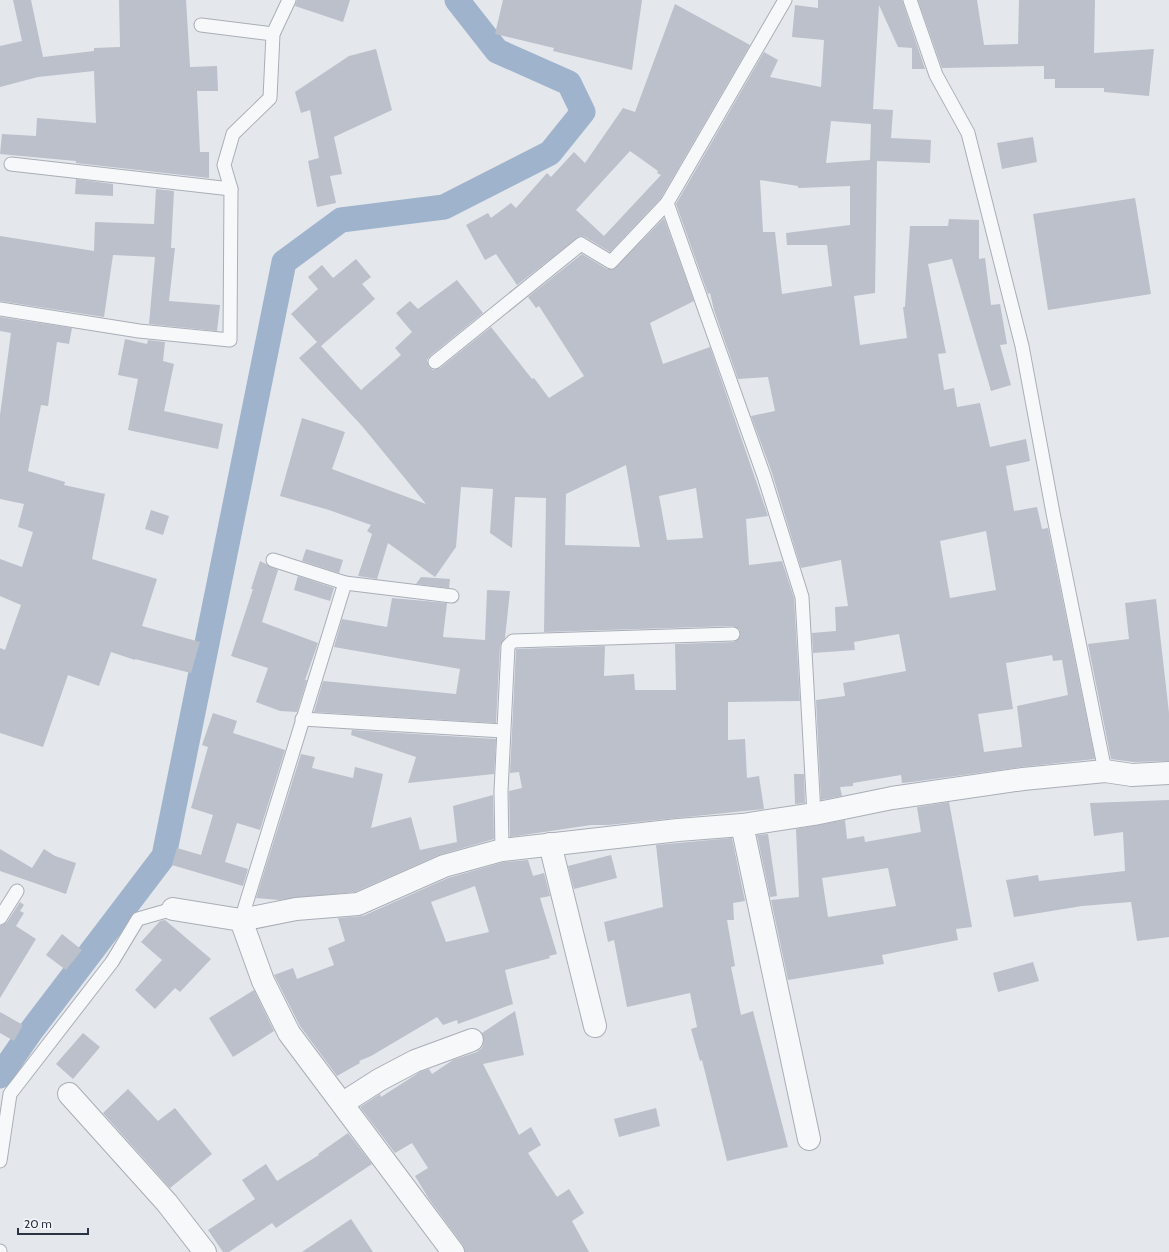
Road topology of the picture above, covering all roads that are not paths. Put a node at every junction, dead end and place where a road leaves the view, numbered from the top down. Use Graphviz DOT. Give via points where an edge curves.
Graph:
graph roads {
  1 [pos="289,0"];
  2 [pos="785,0"];
  3 [pos="910,0"];
  4 [pos="201,25"];
  5 [pos="273,34"];
  6 [pos="11,164"];
  7 [pos="231,188"];
  8 [pos="666,203"];
  9 [pos="0,309"];
  10 [pos="435,362"];
  11 [pos="273,560"];
  12 [pos="345,583"];
  13 [pos="452,596"];
  14 [pos="733,634"];
  15 [pos="302,719"];
  16 [pos="503,731"];
  17 [pos="1106,771"];
  18 [pos="1169,773"];
  19 [pos="814,814"];
  20 [pos="742,825"];
  21 [pos="550,844"];
  22 [pos="502,850"];
  23 [pos="17,891"];
  24 [pos="173,909"];
  25 [pos="0,918"];
  26 [pos="241,920"];
  27 [pos="595,1026"];
  28 [pos="472,1040"];
  29 [pos="69,1094"];
  30 [pos="343,1103"];
  31 [pos="809,1139"];
  32 [pos="0,1161"];
  33 [pos="206,1252"];
  34 [pos="453,1252"];
  1 -- 5 [label="lane"];
  2 -- 8 [label="lane"];
  3 -- 17 [label="lane" via="936,75 968,133 997,246 1022,346"];
  4 -- 5 [label="lane"];
  5 -- 7 [label="lane" via="270,98 234,134 224,165"];
  6 -- 7 [label="lane"];
  7 -- 9 [label="lane" via="230,340 139,331"];
  8 -- 10 [label="lane" via="611,262 581,244"];
  8 -- 19 [label="lane" via="764,476 802,597"];
  11 -- 12 [label="lane"];
  12 -- 13 [label="lane"];
  12 -- 15 [label="lane"];
  14 -- 16 [label="lane" via="513,642 508,646"];
  15 -- 16 [label="lane"];
  15 -- 26 [label="lane"];
  16 -- 22 [label="lane" via="500,791"];
  17 -- 18 [label="street" via="1132,775"];
  17 -- 19 [label="street" via="1023,779 892,798"];
  19 -- 20 [label="street"];
  20 -- 21 [label="street"];
  20 -- 31 [label="street"];
  21 -- 22 [label="street"];
  21 -- 27 [label="street"];
  22 -- 26 [label="street" via="444,866 358,904 296,909"];
  23 -- 25 [label="lane"];
  24 -- 26 [label="street"];
  24 -- 32 [label="lane" via="138,919 112,962 10,1094"];
  26 -- 30 [label="street" via="263,981 289,1033"];
  28 -- 30 [label="street" via="415,1061"];
  29 -- 33 [label="street" via="162,1198"];
  30 -- 34 [label="street"];
}
